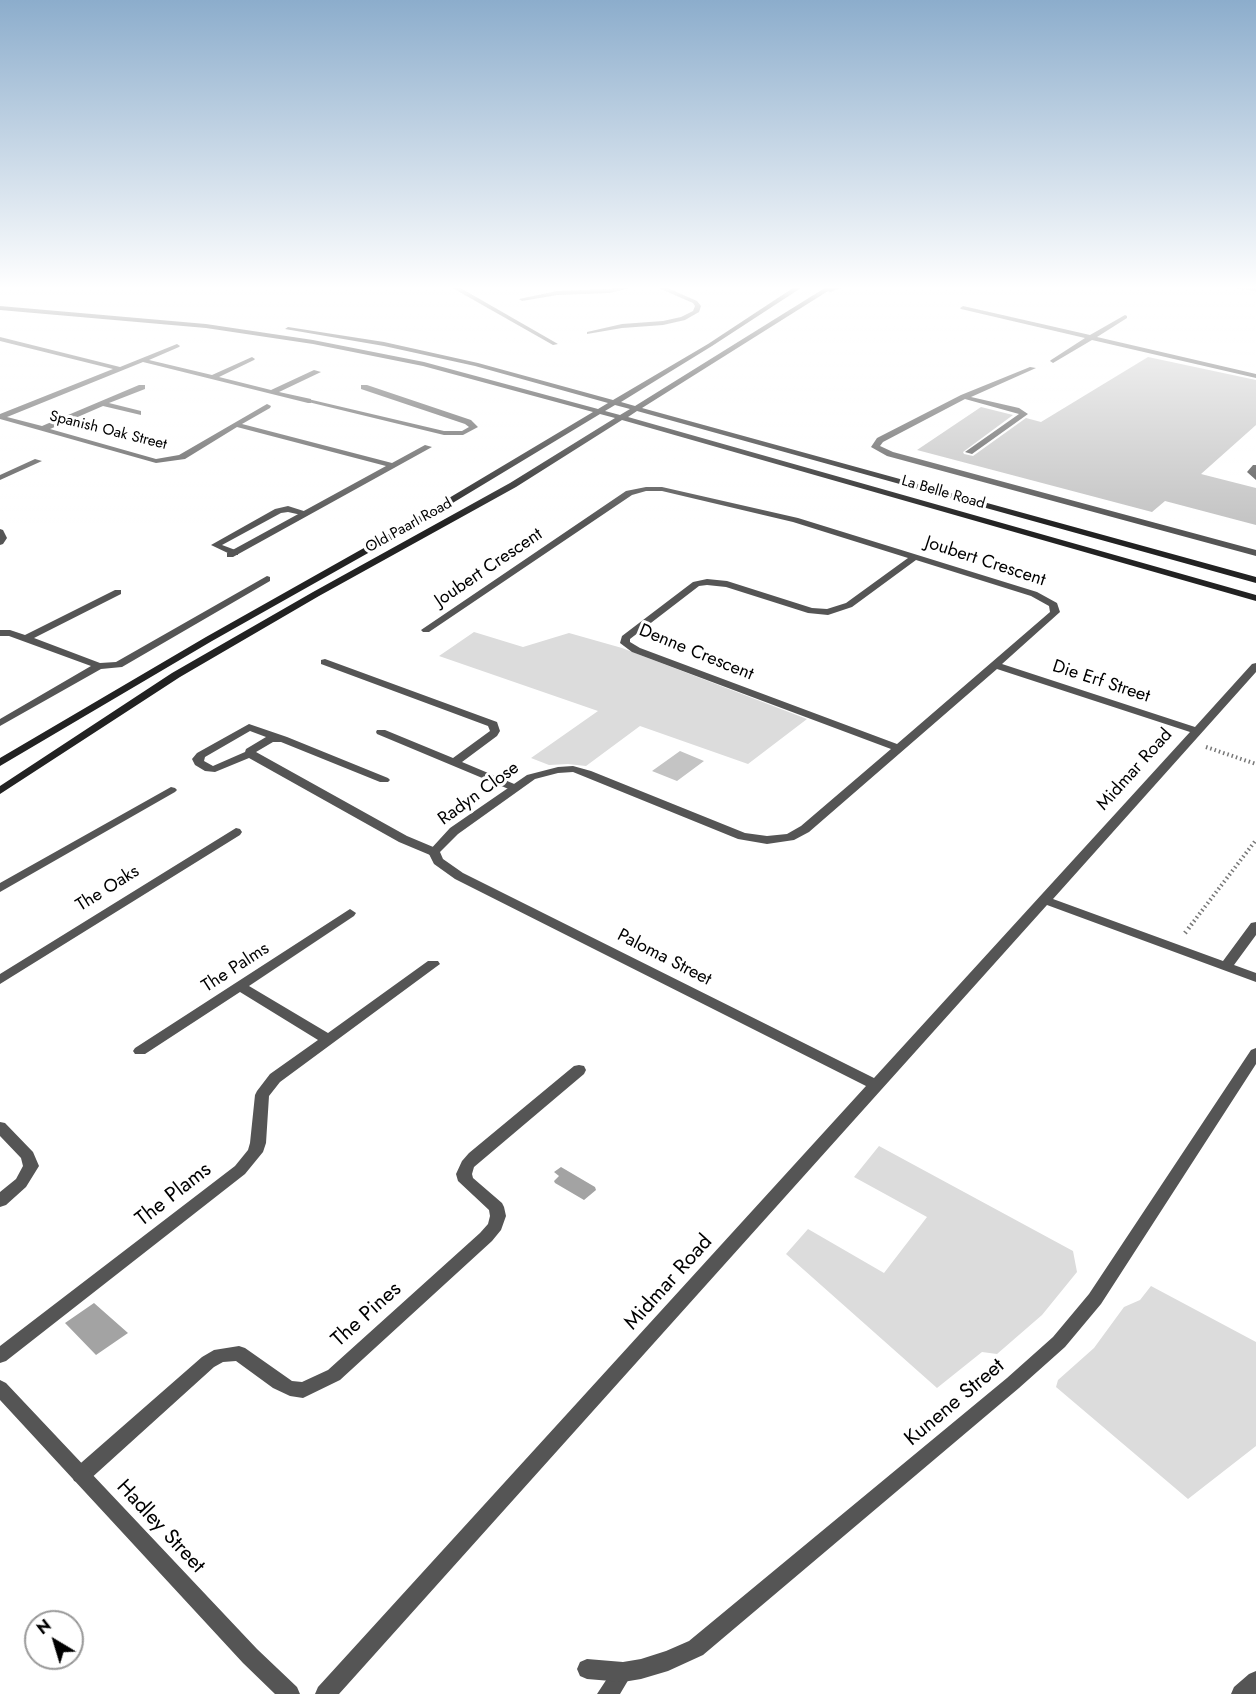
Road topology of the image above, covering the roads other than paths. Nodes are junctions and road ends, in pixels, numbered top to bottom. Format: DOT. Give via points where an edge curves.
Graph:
graph roads {
  1 [pos="105,365"];
  2 [pos="130,365"];
  3 [pos="161,365"];
  4 [pos="239,365"];
  5 [pos="428,365"];
  6 [pos="476,365"];
  7 [pos="676,365"];
  8 [pos="708,365"];
  9 [pos="1209,365"];
  10 [pos="1032,368"];
  11 [pos="121,369"];
  12 [pos="317,372"];
  13 [pos="1256,376"];
  14 [pos="211,378"];
  15 [pos="142,387"];
  16 [pos="364,387"];
  17 [pos="272,392"];
  18 [pos="964,397"];
  19 [pos="614,401"];
  20 [pos="103,404"];
  21 [pos="267,406"];
  22 [pos="639,408"];
  23 [pos="598,411"];
  24 [pos="138,413"];
  25 [pos="0,417"];
  26 [pos="623,418"];
  27 [pos="236,425"];
  28 [pos="42,429"];
  29 [pos="428,447"];
  30 [pos="969,453"];
  31 [pos="38,461"];
  32 [pos="393,466"];
  33 [pos="1256,467"];
  34 [pos="0,478"];
  35 [pos="1256,478"];
  36 [pos="306,513"];
  37 [pos="0,532"];
  38 [pos="0,542"];
  39 [pos="1156,553"];
  40 [pos="1256,553"];
  41 [pos="915,557"];
  42 [pos="267,579"];
  43 [pos="1256,580"];
  44 [pos="1256,588"];
  45 [pos="118,592"];
  46 [pos="1256,598"];
  47 [pos="426,630"];
  48 [pos="0,633"];
  49 [pos="26,639"];
  50 [pos="325,662"];
  51 [pos="995,665"];
  52 [pos="99,666"];
  53 [pos="1256,666"];
  54 [pos="0,723"];
  55 [pos="381,732"];
  56 [pos="1192,736"];
  57 [pos="277,738"];
  58 [pos="898,748"];
  59 [pos="250,754"];
  60 [pos="454,762"];
  61 [pos="0,763"];
  62 [pos="558,770"];
  63 [pos="384,780"];
  64 [pos="515,788"];
  65 [pos="171,790"];
  66 [pos="0,791"];
  67 [pos="236,832"];
  68 [pos="436,856"];
  69 [pos="0,888"];
  70 [pos="1044,900"];
  71 [pos="350,913"];
  72 [pos="1256,926"];
  73 [pos="433,964"];
  74 [pos="1226,967"];
  75 [pos="1256,978"];
  76 [pos="0,980"];
  77 [pos="240,986"];
  78 [pos="327,1039"];
  79 [pos="140,1051"];
  80 [pos="1256,1053"];
  81 [pos="579,1070"];
  82 [pos="876,1085"];
  83 [pos="0,1127"];
  84 [pos="0,1200"];
  85 [pos="0,1356"];
  86 [pos="0,1388"];
  87 [pos="81,1475"];
  88 [pos="587,1670"];
  89 [pos="623,1672"];
  90 [pos="290,1694"];
  91 [pos="325,1694"];
  92 [pos="607,1694"];
  1 -- 11 [label="street"];
  2 -- 11 [label="street"];
  3 -- 14 [label="street"];
  4 -- 14 [label="street"];
  5 -- 23 [label="main road, La Belle Road"];
  6 -- 19 [label="main road, La Belle Road"];
  7 -- 19 [label="main road, Old Paarl Road"];
  8 -- 22 [label="main road, Old Paarl Road"];
  9 -- 13 [label="street"];
  10 -- 18 [label="street"];
  11 -- 25 [label="street"];
  12 -- 17 [label="street"];
  14 -- 17 [label="street"];
  15 -- 20 [label="street"];
  16 -- 17 [label="street" via="474,427 463,433 444,433"];
  18 -- 30 [label="street" via="1024,414"];
  18 -- 40 [label="street" via="876,442 875,447"];
  19 -- 22 [label="main road, La Belle Road"];
  19 -- 23 [label="main road, Old Paarl Road"];
  20 -- 24 [label="street"];
  20 -- 28 [label="street"];
  21 -- 27 [label="street, Spanish Oak Street"];
  22 -- 26 [label="main road, Old Paarl Road"];
  22 -- 39 [label="main road, La Belle Road"];
  23 -- 26 [label="main road, La Belle Road"];
  23 -- 61 [label="main road, Old Paarl Road" via="390,537"];
  25 -- 28 [label="street, Spanish Oak Street"];
  26 -- 46 [label="main road, La Belle Road"];
  26 -- 66 [label="main road, Old Paarl Road" via="513,486 176,675"];
  27 -- 28 [label="street, Spanish Oak Street" via="182,457 165,461"];
  27 -- 32 [label="street"];
  29 -- 32 [label="street"];
  31 -- 34 [label="street"];
  32 -- 36 [label="street"];
  33 -- 35 [label="street" via="1251,472"];
  36 -- 36 [label="street" via="278,511 215,545 232,554"];
  37 -- 38 [label="street"];
  39 -- 43 [label="main road, La Belle Road"];
  39 -- 44 [label="main road"];
  41 -- 47 [label="street, Joubert Crescent" via="775,515 662,489 639,490"];
  41 -- 51 [label="street, Joubert Crescent" via="1034,594 1054,605 1053,615"];
  41 -- 58 [label="street, Denne Crescent" via="849,605 828,612 811,611 727,584 696,584 625,638 625,643 636,650"];
  42 -- 52 [label="street" via="118,665"];
  45 -- 49 [label="street"];
  48 -- 49 [label="street"];
  49 -- 52 [label="street"];
  50 -- 60 [label="street" via="493,724 493,734"];
  51 -- 56 [label="street, Die Erf Street"];
  51 -- 58 [label="street, Joubert Crescent"];
  52 -- 54 [label="street"];
  53 -- 56 [label="street, Midmar Road"];
  55 -- 60 [label="street"];
  56 -- 70 [label="street, Midmar Road"];
  57 -- 59 [label="street"];
  57 -- 59 [label="street" via="249,727 198,759 209,769 215,769"];
  57 -- 63 [label="street"];
  58 -- 62 [label="street, Joubert Crescent" via="805,829 790,837 767,840 742,836 587,773"];
  59 -- 68 [label="street, Paloma Street"];
  60 -- 64 [label="street"];
  62 -- 64 [label="street, Radyn Close" via="531,777"];
  64 -- 68 [label="street, Radyn Close" via="454,831"];
  65 -- 69 [label="street"];
  67 -- 76 [label="street, The Oaks"];
  68 -- 82 [label="street, Paloma Street" via="459,876"];
  70 -- 74 [label="street"];
  70 -- 82 [label="street, Midmar Road"];
  71 -- 77 [label="street, The Palms"];
  72 -- 74 [label="street"];
  73 -- 78 [label="street, The Plams"];
  74 -- 75 [label="street"];
  77 -- 78 [label="street"];
  77 -- 79 [label="street, The Palms"];
  78 -- 85 [label="street, The Plams" via="266,1088 258,1143 252,1158 240,1170"];
  80 -- 89 [label="street, Kunene Street" via="1095,1299 1059,1342 696,1648 668,1661"];
  81 -- 87 [label="street, The Pines" via="467,1165 466,1181 496,1207 495,1226 334,1375 303,1390 290,1388 239,1353 220,1354"];
  82 -- 91 [label="street, Midmar Road"];
  83 -- 84 [label="street" via="28,1156 31,1166 21,1183"];
  86 -- 87 [label="street, Hadley Street"];
  87 -- 90 [label="street, Hadley Street"];
  88 -- 89 [label="street, Kunene Street"];
  89 -- 92 [label="street"];
}
